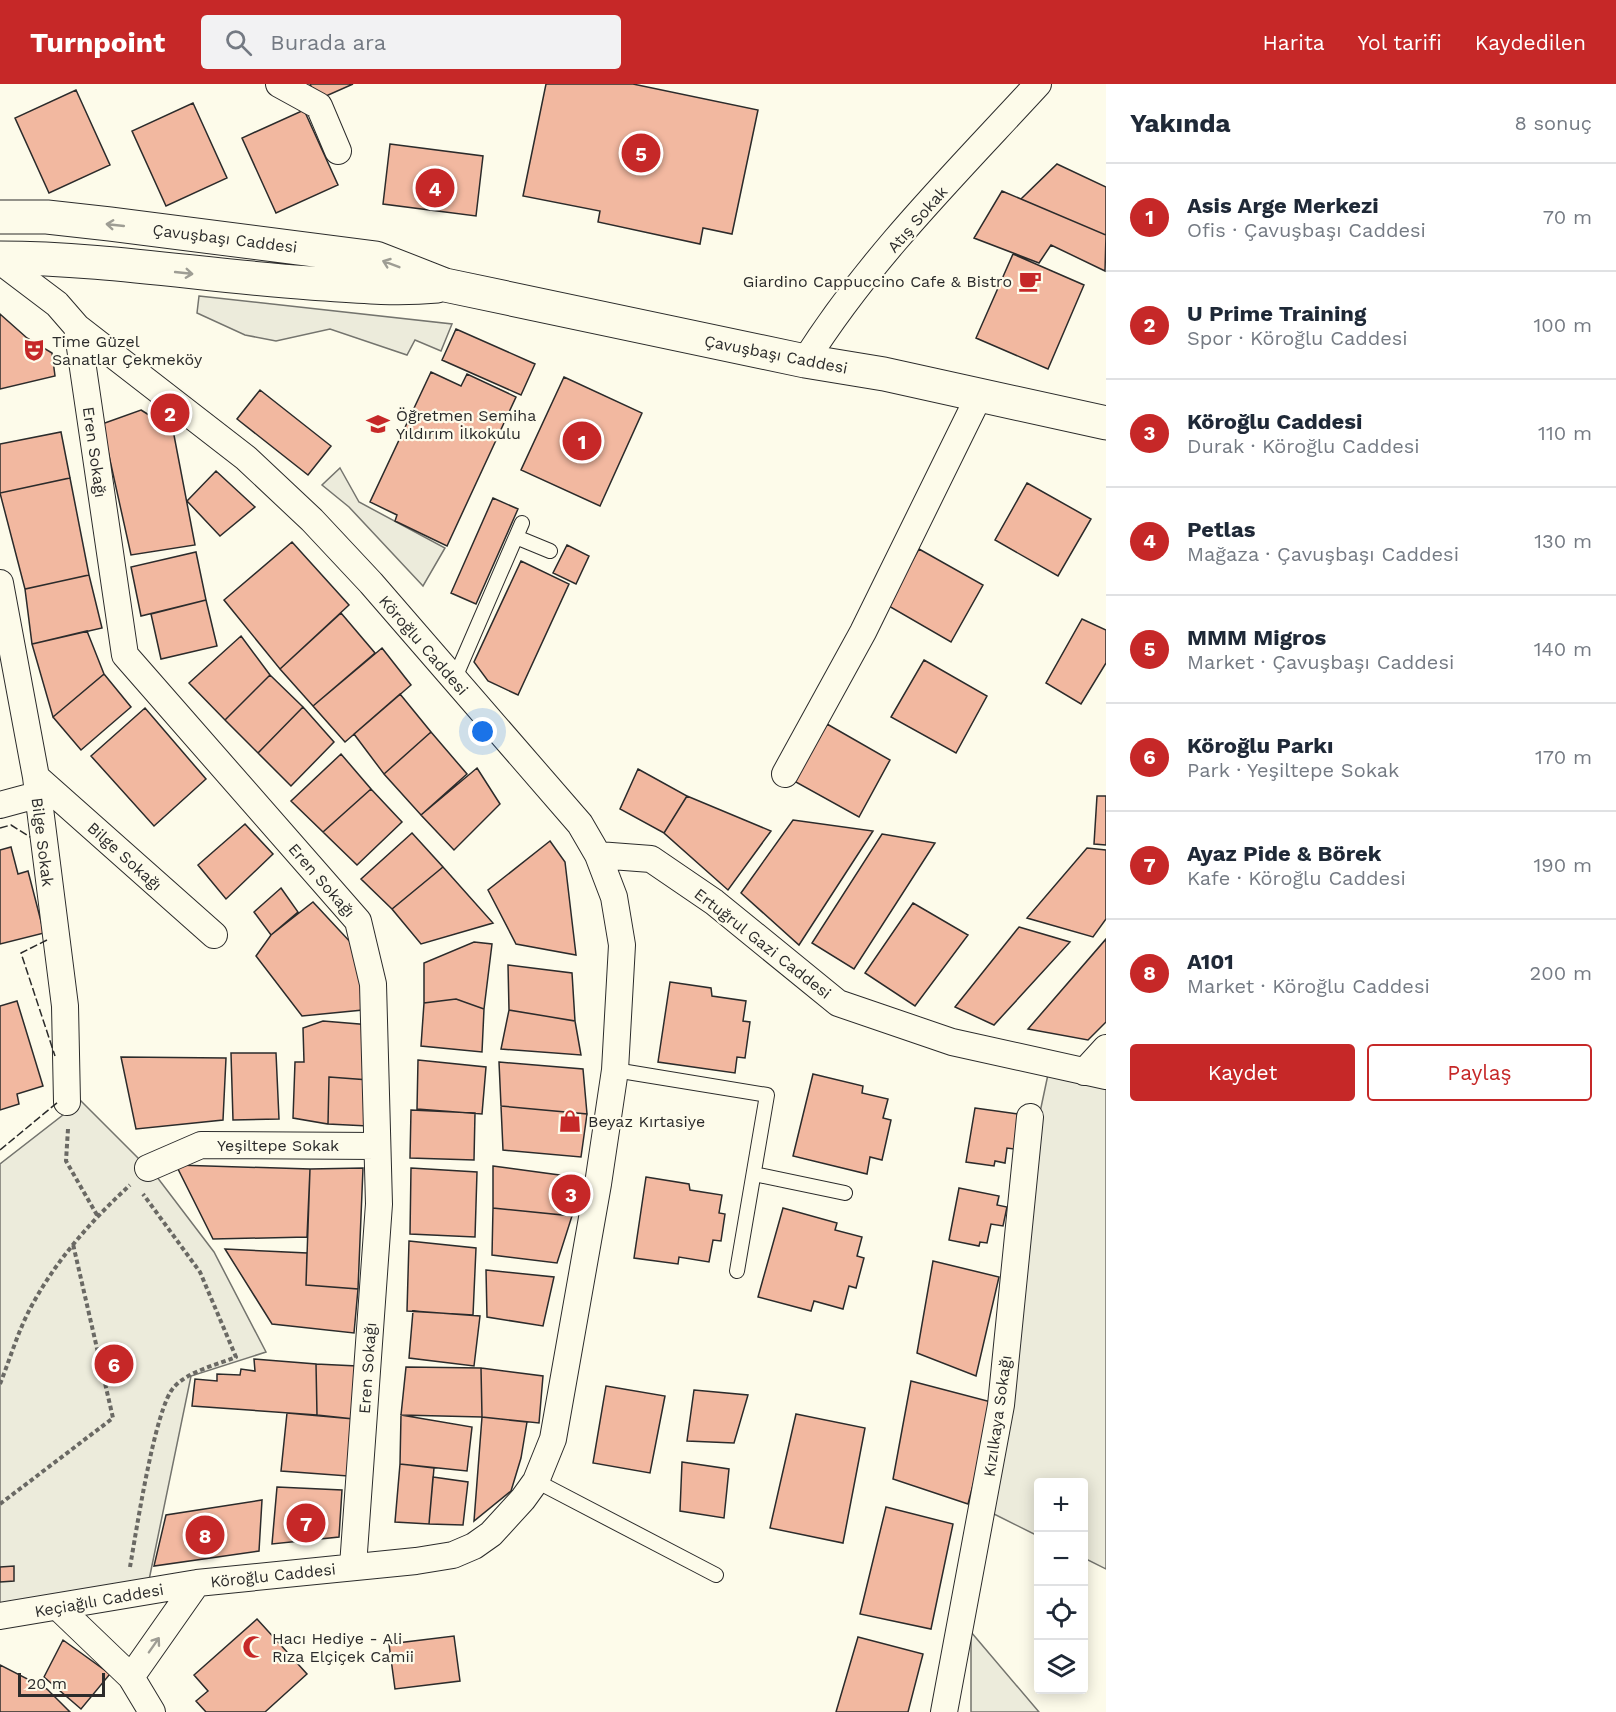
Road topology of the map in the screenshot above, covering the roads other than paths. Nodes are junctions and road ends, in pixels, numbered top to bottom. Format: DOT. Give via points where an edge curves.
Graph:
graph roads {
  1 [pos="279,84"];
  2 [pos="1038,84"];
  3 [pos="338,151"];
  4 [pos="0,217"];
  5 [pos="0,260"];
  6 [pos="445,285"];
  7 [pos="77,327"];
  8 [pos="806,361"];
  9 [pos="979,396"];
  10 [pos="1106,423"];
  11 [pos="522,523"];
  12 [pos="516,537"];
  13 [pos="550,550"];
  14 [pos="0,583"];
  15 [pos="454,680"];
  16 [pos="785,774"];
  17 [pos="36,786"];
  18 [pos="0,805"];
  19 [pos="598,855"];
  20 [pos="213,935"];
  21 [pos="1106,1048"];
  22 [pos="615,1071"];
  23 [pos="1095,1074"];
  24 [pos="68,1102"];
  25 [pos="1030,1117"];
  26 [pos="377,1146"];
  27 [pos="148,1168"];
  28 [pos="754,1174"];
  29 [pos="845,1193"];
  30 [pos="737,1271"];
  31 [pos="536,1480"];
  32 [pos="353,1566"];
  33 [pos="716,1575"];
  34 [pos="197,1583"];
  35 [pos="58,1607"];
  36 [pos="0,1616"];
  37 [pos="131,1677"];
  38 [pos="152,1712"];
  39 [pos="944,1712"];
  1 -- 3 [label="street" via="319,106"];
  2 -- 8 [label="street, Atış Sokak" via="905,232 839,311"];
  6 -- 4 [label="main road, Çavuşbaşı Caddesi, one-way" via="376,258 121,225 47,217"];
  5 -- 6 [label="main road, Çavuşbaşı Caddesi, one-way" via="46,258 218,277 400,290"];
  5 -- 7 [label="street, Köroğlu Caddesi" via="57,304"];
  6 -- 8 [label="main road, Çavuşbaşı Caddesi"];
  7 -- 15 [label="street, Köroğlu Caddesi" via="246,458 371,583"];
  7 -- 26 [label="street, Eren Sokağı" via="125,655 358,921 373,984"];
  8 -- 9 [label="main road, Çavuşbaşı Caddesi"];
  9 -- 10 [label="main road, Çavuşbaşı Caddesi"];
  9 -- 16 [label="street" via="863,632"];
  11 -- 12 [label="lane"];
  12 -- 13 [label="lane"];
  12 -- 15 [label="lane"];
  14 -- 17 [label="street, Bilge Sokak"];
  15 -- 19 [label="street, Köroğlu Caddesi" via="580,824"];
  17 -- 18 [label="street"];
  17 -- 20 [label="street, Bilge Sokağı"];
  17 -- 24 [label="street, Bilge Sokak" via="65,1006"];
  19 -- 22 [label="street, Köroğlu Caddesi" via="614,897 621,945"];
  19 -- 23 [label="street, Ertuğrul Gazi Caddesi" via="651,859 714,902 838,1003 952,1042"];
  21 -- 23 [label="street"];
  22 -- 28 [label="lane" via="767,1095"];
  22 -- 31 [label="street, Köroğlu Caddesi" via="553,1439"];
  25 -- 39 [label="street, Kızılkaya Sokağı" via="1001,1405"];
  26 -- 27 [label="street, Yeşiltepe Sokak" via="201,1144"];
  26 -- 32 [label="street, Eren Sokağı" via="379,1204"];
  28 -- 29 [label="lane"];
  28 -- 30 [label="lane"];
  31 -- 32 [label="street, Köroğlu Caddesi" via="524,1499 474,1546 453,1555"];
  31 -- 33 [label="lane"];
  32 -- 34 [label="street, Köroğlu Caddesi"];
  34 -- 35 [label="street, Keçiağılı Caddesi"];
  37 -- 34 [label="street, Köroğlu Caddesi, one-way"];
  35 -- 36 [label="street, Keçiağılı Caddesi"];
  35 -- 37 [label="street"];
  37 -- 38 [label="street"];
}
